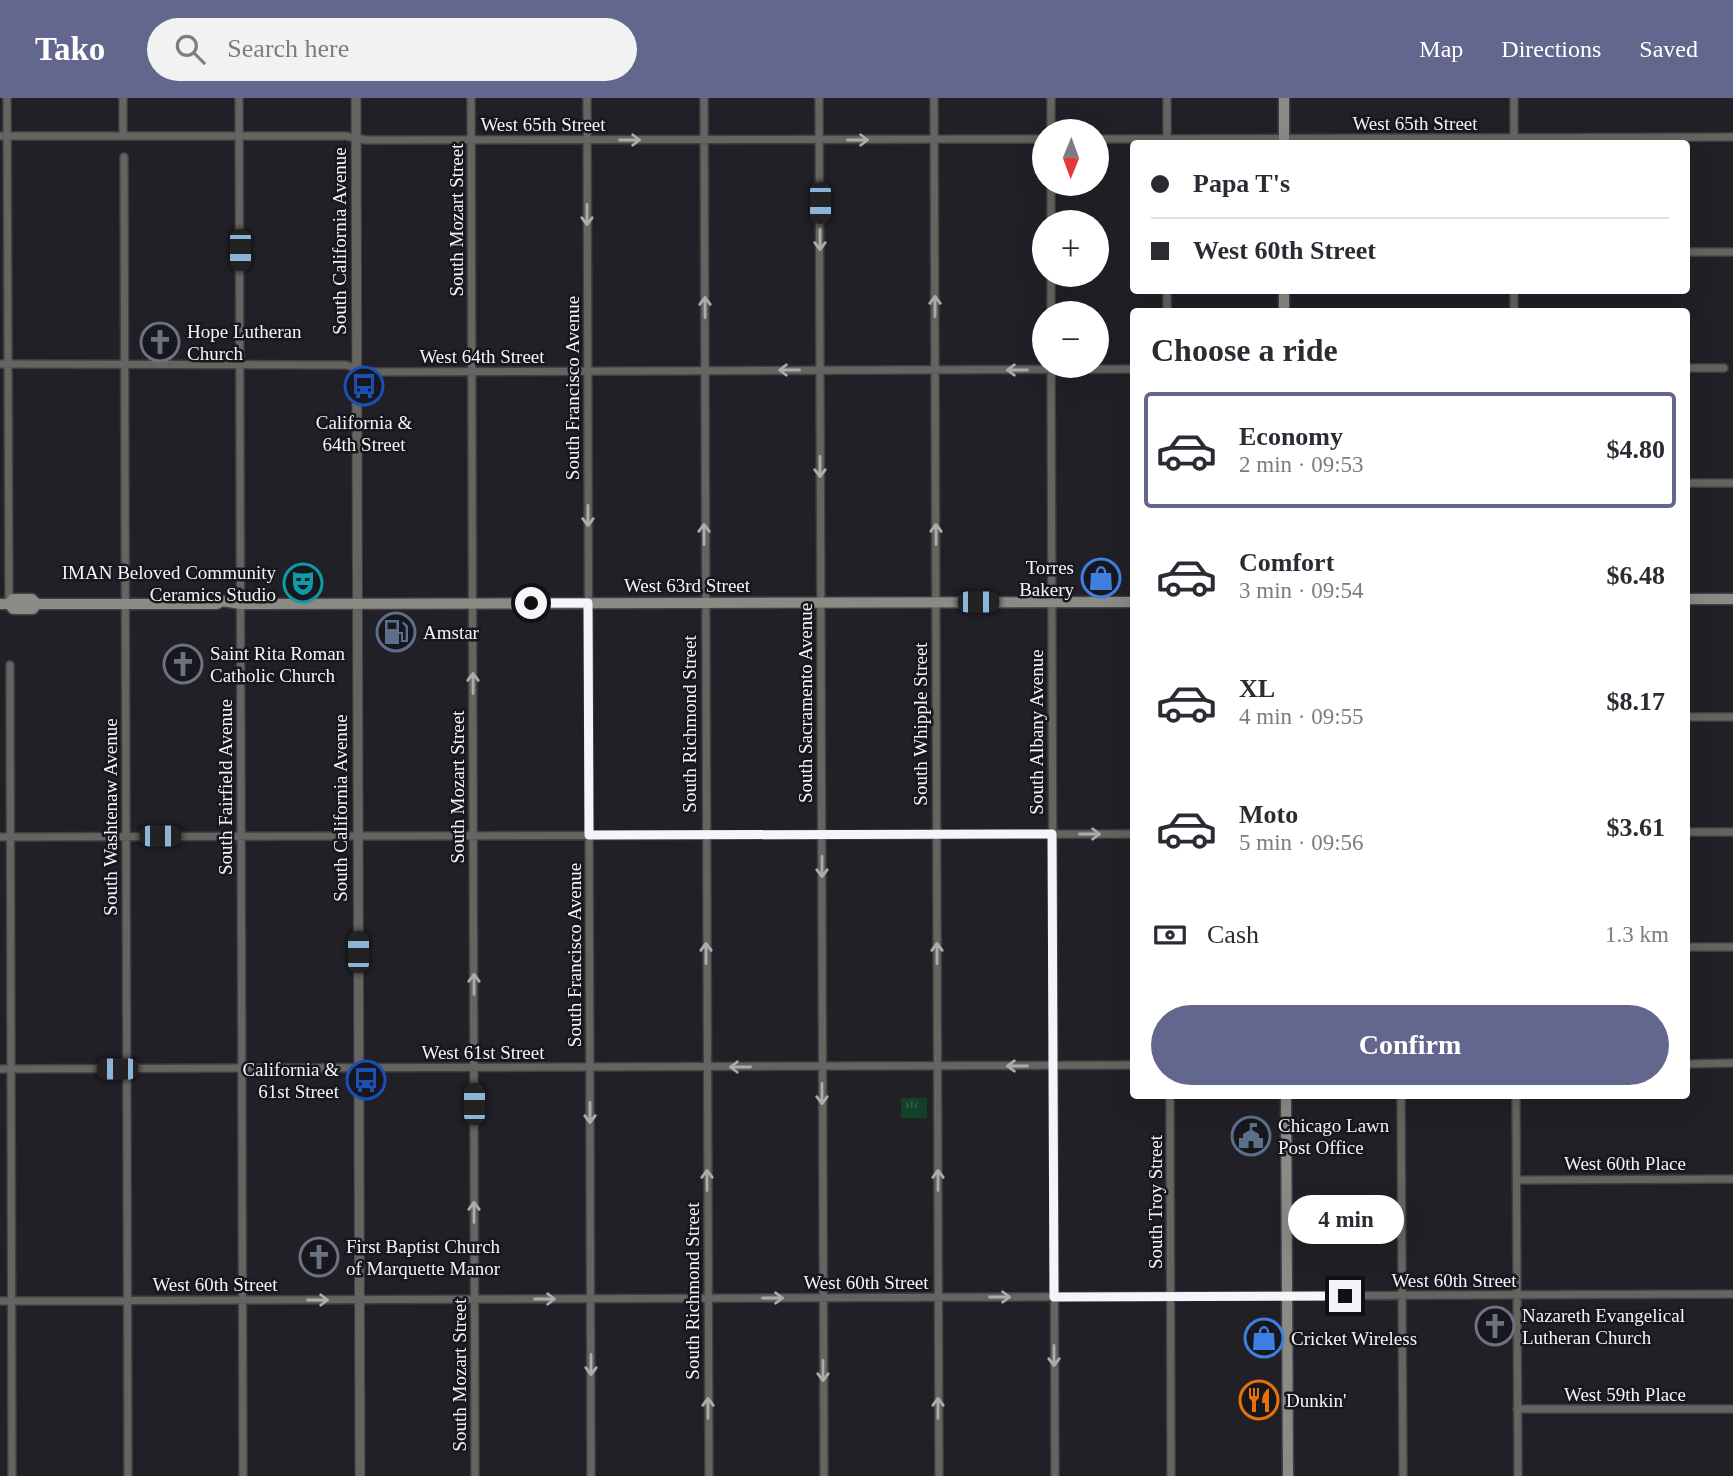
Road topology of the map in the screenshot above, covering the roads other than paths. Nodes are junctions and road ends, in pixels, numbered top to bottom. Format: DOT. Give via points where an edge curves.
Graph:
graph roads {
  1 [pos="7,98"];
  2 [pos="123,98"];
  3 [pos="239,98"];
  4 [pos="356,98"];
  5 [pos="471,98"];
  6 [pos="587,98"];
  7 [pos="704,98"];
  8 [pos="819,98"];
  9 [pos="934,98"];
  10 [pos="1051,98"];
  11 [pos="1167,98"];
  12 [pos="1284,98"];
  13 [pos="1514,98"];
  14 [pos="1051,119"];
  15 [pos="4,136"];
  16 [pos="123,136"];
  17 [pos="239,136"];
  18 [pos="1733,137"];
  19 [pos="356,138"];
  20 [pos="934,139"];
  21 [pos="1032,139"];
  22 [pos="1110,139"];
  23 [pos="471,140"];
  24 [pos="587,140"];
  25 [pos="704,140"];
  26 [pos="819,140"];
  27 [pos="1132,140"];
  28 [pos="1167,140"];
  29 [pos="1284,140"];
  30 [pos="1514,140"];
  31 [pos="1569,140"];
  32 [pos="124,157"];
  33 [pos="1690,252"];
  34 [pos="1733,252"];
  35 [pos="4,364"];
  36 [pos="124,365"];
  37 [pos="240,365"];
  38 [pos="356,368"];
  39 [pos="1032,368"];
  40 [pos="1690,368"];
  41 [pos="1724,368"];
  42 [pos="1109,369"];
  43 [pos="1130,369"];
  44 [pos="820,370"];
  45 [pos="935,370"];
  46 [pos="472,371"];
  47 [pos="588,371"];
  48 [pos="705,371"];
  49 [pos="1051,378"];
  50 [pos="1690,483"];
  51 [pos="1733,483"];
  52 [pos="1690,599"];
  53 [pos="1733,599"];
  54 [pos="821,602"];
  55 [pos="936,602"];
  56 [pos="1051,602"];
  57 [pos="1130,602"];
  58 [pos="472,603"];
  59 [pos="588,603"];
  60 [pos="705,603"];
  61 [pos="5,604"];
  62 [pos="125,604"];
  63 [pos="241,604"];
  64 [pos="357,604"];
  65 [pos="9,665"];
  66 [pos="1690,717"];
  67 [pos="1733,717"];
  68 [pos="1690,832"];
  69 [pos="1733,832"];
  70 [pos="1052,834"];
  71 [pos="1130,834"];
  72 [pos="589,835"];
  73 [pos="706,835"];
  74 [pos="822,835"];
  75 [pos="937,835"];
  76 [pos="241,836"];
  77 [pos="358,836"];
  78 [pos="473,836"];
  79 [pos="0,837"];
  80 [pos="10,837"];
  81 [pos="126,837"];
  82 [pos="1690,947"];
  83 [pos="1733,947"];
  84 [pos="1733,1063"];
  85 [pos="1690,1064"];
  86 [pos="822,1066"];
  87 [pos="937,1066"];
  88 [pos="1053,1066"];
  89 [pos="1130,1066"];
  90 [pos="590,1067"];
  91 [pos="707,1067"];
  92 [pos="242,1068"];
  93 [pos="358,1068"];
  94 [pos="474,1068"];
  95 [pos="0,1069"];
  96 [pos="11,1069"];
  97 [pos="126,1069"];
  98 [pos="1170,1099"];
  99 [pos="1286,1099"];
  100 [pos="1401,1099"];
  101 [pos="1516,1099"];
  102 [pos="1733,1179"];
  103 [pos="1517,1180"];
  104 [pos="1733,1294"];
  105 [pos="1517,1295"];
  106 [pos="1171,1296"];
  107 [pos="1287,1296"];
  108 [pos="1402,1296"];
  109 [pos="938,1297"];
  110 [pos="1054,1297"];
  111 [pos="590,1298"];
  112 [pos="708,1298"];
  113 [pos="823,1298"];
  114 [pos="359,1299"];
  115 [pos="475,1299"];
  116 [pos="127,1300"];
  117 [pos="243,1300"];
  118 [pos="0,1301"];
  119 [pos="12,1301"];
  120 [pos="1517,1409"];
  121 [pos="1733,1409"];
  122 [pos="12,1476"];
  123 [pos="128,1476"];
  124 [pos="243,1476"];
  125 [pos="360,1476"];
  126 [pos="475,1476"];
  127 [pos="591,1476"];
  128 [pos="709,1476"];
  129 [pos="824,1476"];
  130 [pos="939,1476"];
  131 [pos="1055,1476"];
  132 [pos="1171,1476"];
  133 [pos="1288,1476"];
  134 [pos="1403,1476"];
  135 [pos="1518,1476"];
  1 -- 15 [label="street"];
  2 -- 16 [label="street"];
  3 -- 17 [label="street, South Fairfield Avenue"];
  4 -- 19 [label="street, South California Avenue"];
  5 -- 23 [label="street, South Mozart Street"];
  6 -- 24 [label="street, South Francisco Avenue"];
  7 -- 25 [label="street, South Richmond Street"];
  8 -- 26 [label="street, South Sacramento Avenue"];
  9 -- 20 [label="street, South Whipple Street"];
  10 -- 14 [label="street"];
  11 -- 28 [label="street"];
  12 -- 29 [label="main road"];
  13 -- 30 [label="street"];
  15 -- 16 [label="street, West 65th Street"];
  15 -- 35 [label="street"];
  16 -- 17 [label="street, West 65th Street"];
  17 -- 19 [label="street, West 65th Street"];
  17 -- 37 [label="street, South Fairfield Avenue"];
  18 -- 31 [label="street, West 65th Street"];
  19 -- 23 [label="street, West 65th Street"];
  19 -- 38 [label="street, South California Avenue"];
  20 -- 21 [label="street, West 65th Street"];
  26 -- 20 [label="street, West 65th Street, one-way"];
  45 -- 20 [label="street, South Whipple Street, one-way"];
  22 -- 27 [label="street, West 65th Street"];
  23 -- 24 [label="street, West 65th Street"];
  23 -- 46 [label="street, South Mozart Street"];
  24 -- 25 [label="street, West 65th Street, one-way"];
  24 -- 47 [label="street, South Francisco Avenue, one-way"];
  25 -- 26 [label="street, West 65th Street"];
  48 -- 25 [label="street, South Richmond Street, one-way"];
  26 -- 44 [label="street, South Sacramento Avenue, one-way"];
  32 -- 36 [label="street, South Washtenaw Avenue"];
  33 -- 34 [label="street"];
  35 -- 36 [label="street, West 64th Street"];
  35 -- 61 [label="street"];
  36 -- 37 [label="street, West 64th Street"];
  36 -- 62 [label="street, South Washtenaw Avenue"];
  37 -- 38 [label="street, West 64th Street"];
  37 -- 63 [label="street, South Fairfield Avenue"];
  38 -- 46 [label="street, West 64th Street" via="367,372"];
  38 -- 64 [label="street, South California Avenue"];
  39 -- 45 [label="street, West 64th Street, one-way"];
  40 -- 41 [label="street"];
  42 -- 43 [label="street, West 64th Street"];
  44 -- 45 [label="street, West 64th Street"];
  44 -- 48 [label="street, West 64th Street, one-way"];
  44 -- 54 [label="street, South Sacramento Avenue, one-way"];
  55 -- 45 [label="street, South Whipple Street, one-way"];
  46 -- 47 [label="street, West 64th Street"];
  46 -- 58 [label="street, South Mozart Street"];
  47 -- 48 [label="street, West 64th Street"];
  47 -- 59 [label="street, South Francisco Avenue, one-way"];
  60 -- 48 [label="street, South Richmond Street, one-way"];
  49 -- 56 [label="street, South Albany Avenue"];
  50 -- 51 [label="street"];
  52 -- 53 [label="main road"];
  54 -- 55 [label="main road, West 63rd Street"];
  54 -- 60 [label="main road, West 63rd Street"];
  54 -- 74 [label="street, South Sacramento Avenue"];
  55 -- 56 [label="main road, West 63rd Street"];
  55 -- 75 [label="street, South Whipple Street"];
  56 -- 57 [label="main road, West 63rd Street"];
  56 -- 70 [label="street, South Albany Avenue"];
  58 -- 59 [label="main road, West 63rd Street"];
  58 -- 64 [label="main road, West 63rd Street"];
  78 -- 58 [label="street, South Mozart Street, one-way"];
  59 -- 60 [label="main road, West 63rd Street"];
  59 -- 72 [label="street, South Francisco Avenue"];
  60 -- 73 [label="street, South Richmond Street"];
  61 -- 62 [label="main road, West 63rd Street" via="13,609 33,609 37,604"];
  62 -- 63 [label="main road, West 63rd Street" via="217,604 223,608"];
  62 -- 81 [label="street, South Washtenaw Avenue"];
  63 -- 64 [label="main road, West 63rd Street"];
  63 -- 76 [label="street, South Fairfield Avenue"];
  64 -- 77 [label="street, South California Avenue"];
  65 -- 80 [label="street"];
  66 -- 67 [label="street"];
  68 -- 69 [label="street"];
  70 -- 71 [label="street, one-way"];
  70 -- 75 [label="street"];
  70 -- 88 [label="street, South Albany Avenue"];
  72 -- 73 [label="street"];
  72 -- 78 [label="street"];
  72 -- 90 [label="street, South Francisco Avenue"];
  73 -- 74 [label="street"];
  91 -- 73 [label="street, South Richmond Street, one-way"];
  74 -- 75 [label="street"];
  74 -- 86 [label="street, South Sacramento Avenue, one-way"];
  87 -- 75 [label="street, South Whipple Street, one-way"];
  76 -- 77 [label="street"];
  76 -- 81 [label="street"];
  76 -- 92 [label="street, South Fairfield Avenue"];
  77 -- 78 [label="street"];
  77 -- 93 [label="street, South California Avenue"];
  94 -- 78 [label="street, South Mozart Street, one-way"];
  79 -- 80 [label="street"];
  80 -- 81 [label="street"];
  80 -- 96 [label="street"];
  81 -- 97 [label="street, South Washtenaw Avenue"];
  82 -- 83 [label="street"];
  84 -- 85 [label="street"];
  86 -- 87 [label="street, West 61st Street"];
  86 -- 91 [label="street, West 61st Street, one-way"];
  86 -- 113 [label="street, South Sacramento Avenue, one-way"];
  88 -- 87 [label="street, West 61st Street, one-way"];
  109 -- 87 [label="street, South Whipple Street, one-way"];
  88 -- 89 [label="street, West 61st Street"];
  88 -- 110 [label="street, South Albany Avenue"];
  90 -- 91 [label="street, West 61st Street"];
  90 -- 94 [label="street, West 61st Street"];
  90 -- 111 [label="street, South Francisco Avenue, one-way"];
  112 -- 91 [label="street, South Richmond Street, one-way"];
  92 -- 93 [label="street, West 61st Street"];
  92 -- 97 [label="street, West 61st Street"];
  92 -- 117 [label="street, South Fairfield Avenue"];
  93 -- 94 [label="street, West 61st Street"];
  93 -- 114 [label="street, South California Avenue"];
  115 -- 94 [label="street, South Mozart Street, one-way"];
  95 -- 96 [label="street, West 61st Street"];
  96 -- 97 [label="street, West 61st Street"];
  96 -- 119 [label="street"];
  97 -- 116 [label="street, South Washtenaw Avenue"];
  98 -- 106 [label="street, South Troy Street"];
  99 -- 107 [label="main road"];
  100 -- 108 [label="street"];
  101 -- 103 [label="street"];
  102 -- 103 [label="street, West 60th Place"];
  103 -- 105 [label="street"];
  104 -- 105 [label="street, West 60th Street"];
  105 -- 108 [label="street, West 60th Street"];
  105 -- 120 [label="street"];
  106 -- 107 [label="street, West 60th Street"];
  106 -- 110 [label="street, West 60th Street"];
  106 -- 132 [label="street, South Troy Street"];
  107 -- 108 [label="street, West 60th Street"];
  107 -- 133 [label="main road"];
  108 -- 134 [label="street"];
  109 -- 110 [label="street, West 60th Street, one-way"];
  109 -- 113 [label="street, West 60th Street"];
  130 -- 109 [label="street, South Whipple Street, one-way"];
  110 -- 131 [label="street, South Albany Avenue, one-way"];
  111 -- 112 [label="street, West 60th Street"];
  115 -- 111 [label="street, West 60th Street, one-way"];
  111 -- 127 [label="street, South Francisco Avenue, one-way"];
  112 -- 113 [label="street, West 60th Street, one-way"];
  128 -- 112 [label="street, South Richmond Street, one-way"];
  113 -- 129 [label="street, South Sacramento Avenue, one-way"];
  114 -- 115 [label="street, West 60th Street"];
  117 -- 114 [label="street, West 60th Street, one-way"];
  114 -- 125 [label="street, South California Avenue"];
  115 -- 126 [label="street, South Mozart Street"];
  116 -- 117 [label="street, West 60th Street"];
  116 -- 119 [label="street, West 60th Street"];
  116 -- 123 [label="street, South Washtenaw Avenue"];
  117 -- 124 [label="street, South Fairfield Avenue"];
  118 -- 119 [label="street, West 60th Street"];
  119 -- 122 [label="street"];
  120 -- 121 [label="street, West 59th Place"];
  120 -- 135 [label="street"];
}
